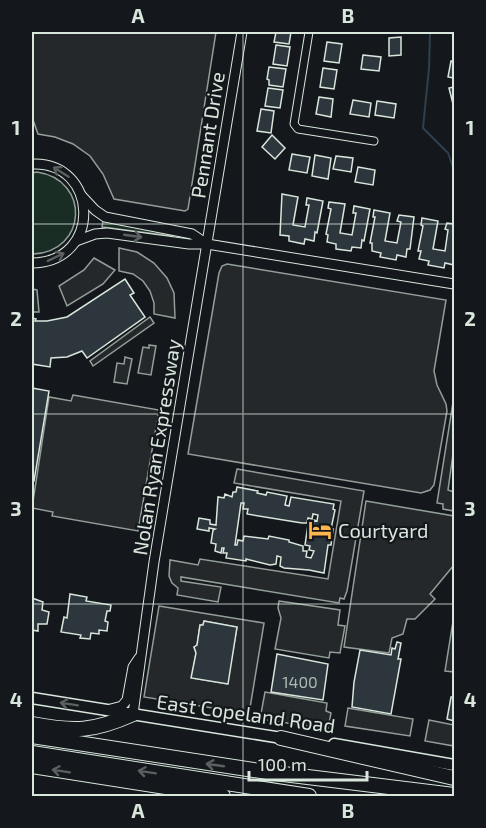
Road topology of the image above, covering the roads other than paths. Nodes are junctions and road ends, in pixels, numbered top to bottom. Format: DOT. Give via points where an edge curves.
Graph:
graph roads {
  1 [pos="242,32"];
  2 [pos="309,32"];
  3 [pos="374,141"];
  4 [pos="32,164"];
  5 [pos="81,195"];
  6 [pos="76,241"];
  7 [pos="207,244"];
  8 [pos="32,263"];
  9 [pos="454,284"];
  10 [pos="140,656"];
  11 [pos="32,698"];
  12 [pos="107,710"];
  13 [pos="133,714"];
  14 [pos="32,724"];
  15 [pos="32,736"];
  16 [pos="281,738"];
  17 [pos="32,753"];
  18 [pos="454,765"];
  19 [pos="32,766"];
  20 [pos="454,778"];
  21 [pos="454,795"];
  22 [pos="223,796"];
  23 [pos="309,796"];
  1 -- 7 [label="street, Pennant Drive"];
  2 -- 3 [label="street" via="294,124 298,129"];
  5 -- 4 [label="street, one-way" via="60,170"];
  5 -- 6 [label="street" via="84,218"];
  5 -- 7 [label="street" via="105,217 192,234"];
  6 -- 7 [label="street, one-way" via="107,232"];
  8 -- 6 [label="street, one-way" via="57,258"];
  7 -- 9 [label="street"];
  7 -- 10 [label="street, Nolan Ryan Expressway"];
  10 -- 12 [label="street, Nolan Ryan Expressway" via="133,667 128,700"];
  10 -- 13 [label="street, Nolan Ryan Expressway"];
  12 -- 11 [label="main road, East Copeland Road, one-way"];
  12 -- 13 [label="main road, East Copeland Road"];
  13 -- 14 [label="highway" via="92,728 65,730"];
  13 -- 16 [label="main road, East Copeland Road"];
  21 -- 15 [label="highway, one-way"];
  16 -- 18 [label="main road, East Copeland Road"];
  16 -- 20 [label="highway"];
  23 -- 17 [label="highway, one-way"];
  22 -- 19 [label="highway, one-way"];
}
